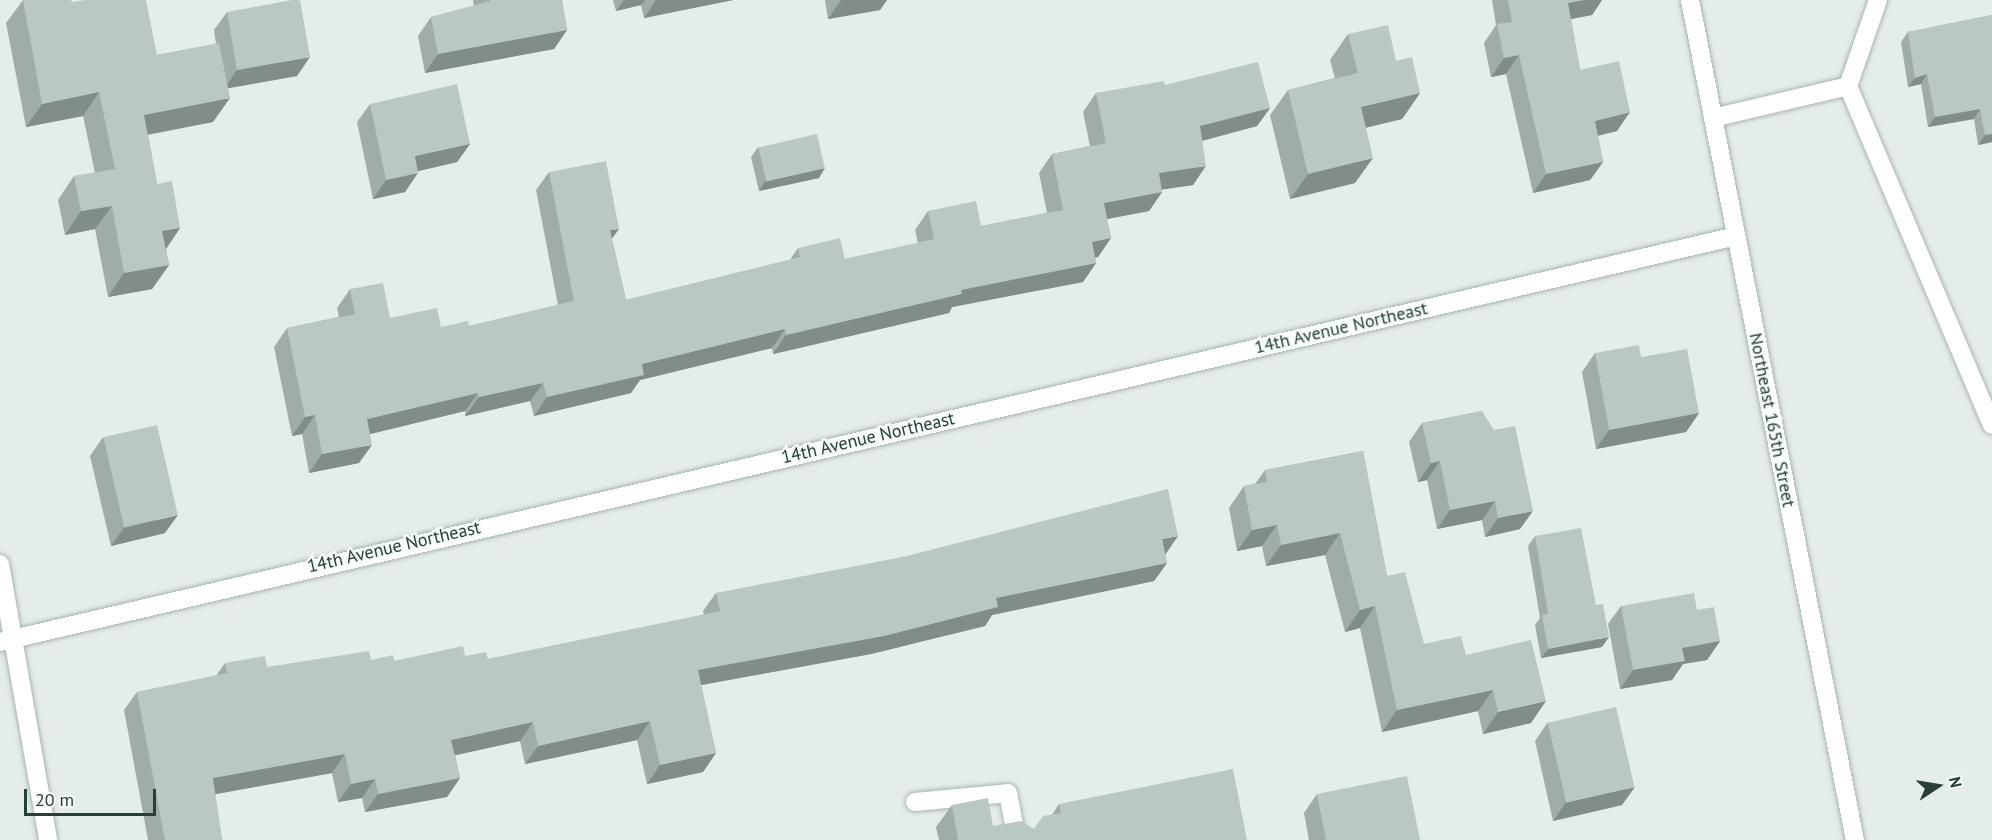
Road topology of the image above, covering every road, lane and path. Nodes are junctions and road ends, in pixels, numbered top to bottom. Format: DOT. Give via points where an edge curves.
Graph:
graph roads {
  1 [pos="1690,0"];
  2 [pos="1878,0"];
  3 [pos="1848,86"];
  4 [pos="1713,118"];
  5 [pos="1736,236"];
  6 [pos="1992,425"];
  7 [pos="0,564"];
  8 [pos="8,640"];
  9 [pos="915,802"];
  10 [pos="48,840"];
  11 [pos="1017,840"];
  12 [pos="1856,840"];
  1 -- 4 [label="street, Northeast 165th Street"];
  2 -- 3 [label="street"];
  3 -- 4 [label="street"];
  3 -- 6 [label="street"];
  4 -- 5 [label="street, Northeast 165th Street"];
  5 -- 8 [label="street, 14th Avenue Northeast"];
  5 -- 12 [label="street, Northeast 165th Street"];
  7 -- 8 [label="street"];
  8 -- 10 [label="street"];
  9 -- 11 [label="street" via="1008,793"];
}
